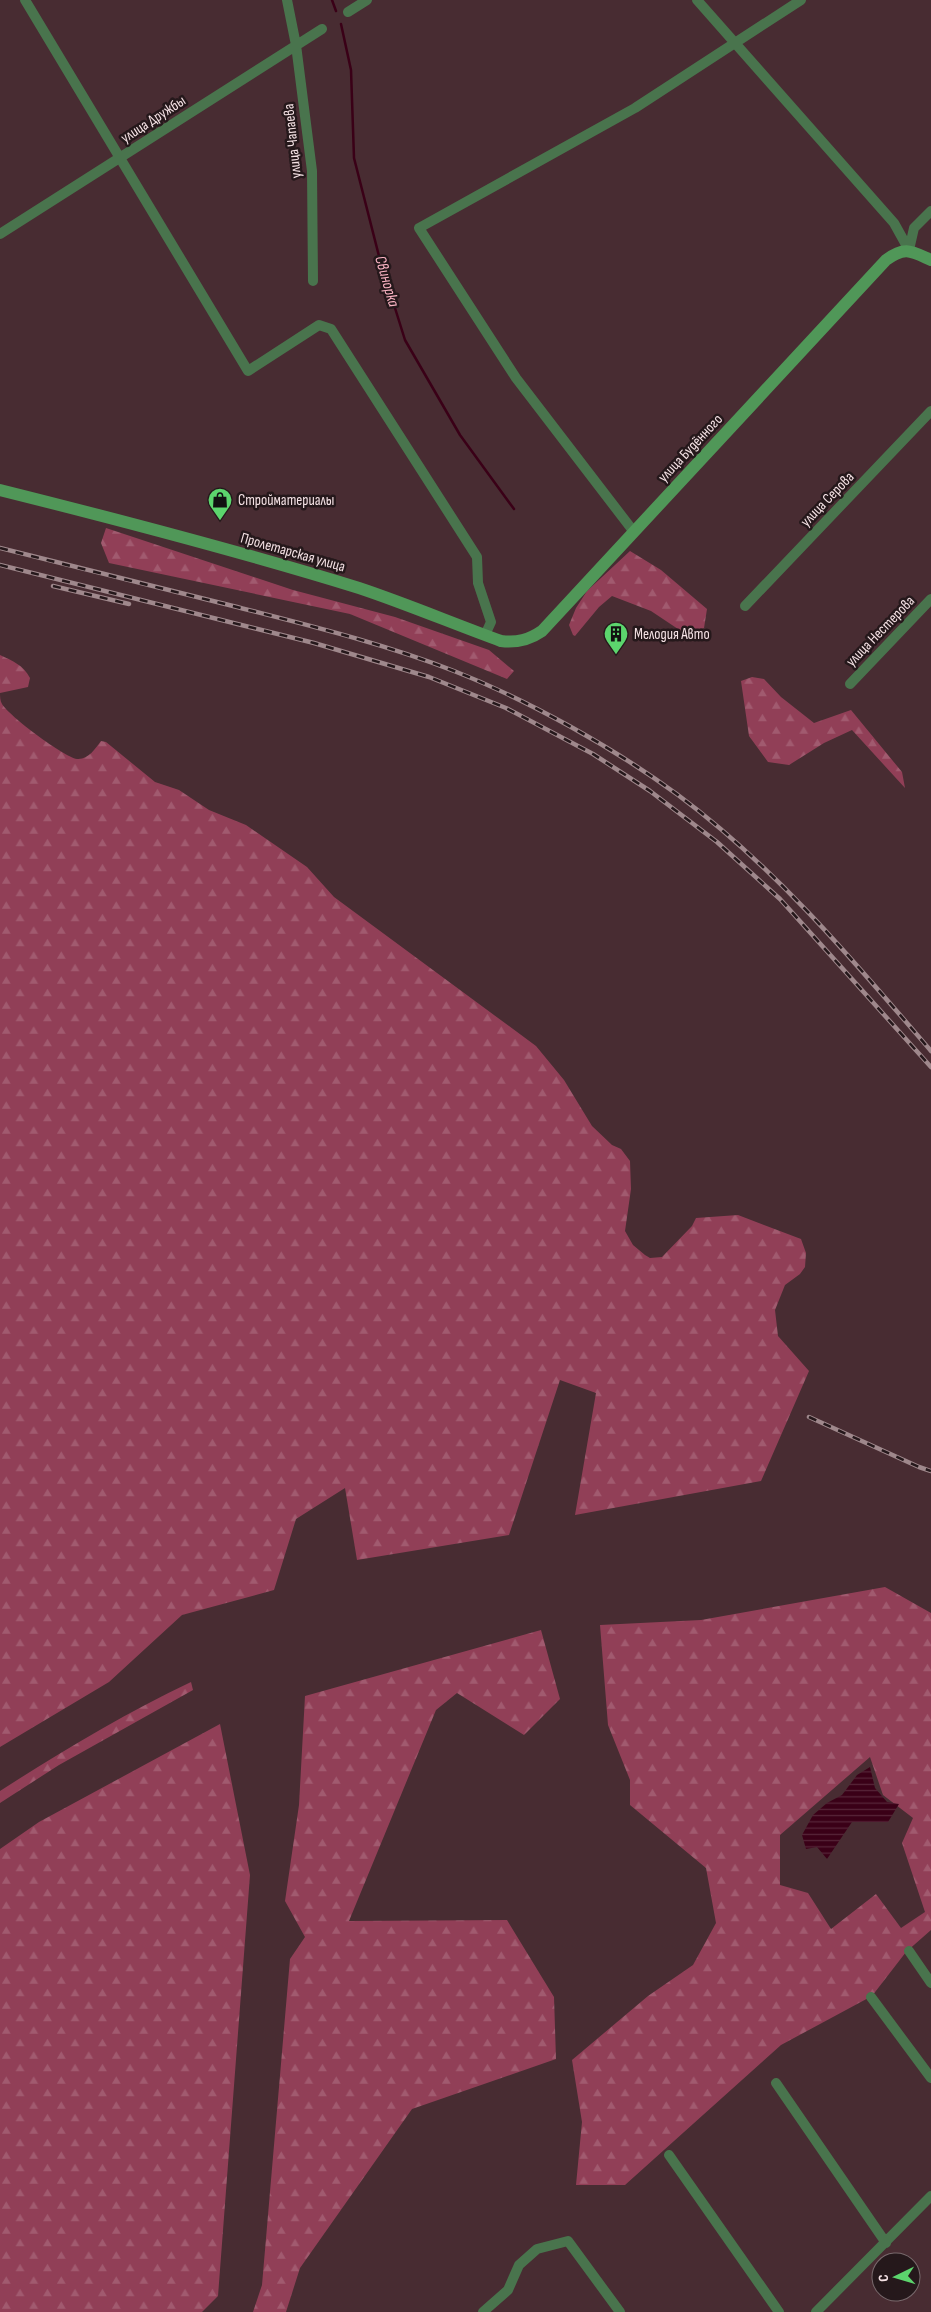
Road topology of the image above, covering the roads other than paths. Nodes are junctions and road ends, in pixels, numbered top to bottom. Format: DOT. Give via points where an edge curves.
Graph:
graph roads {
  1 [pos="25,0"];
  2 [pos="287,0"];
  3 [pos="367,0"];
  4 [pos="697,0"];
  5 [pos="801,0"];
  6 [pos="348,12"];
  7 [pos="322,29"];
  8 [pos="734,42"];
  9 [pos="296,44"];
  10 [pos="120,158"];
  11 [pos="931,211"];
  12 [pos="0,234"];
  13 [pos="909,250"];
  14 [pos="931,260"];
  15 [pos="313,281"];
  16 [pos="931,412"];
  17 [pos="0,490"];
  18 [pos="634,532"];
  19 [pos="931,598"];
  20 [pos="745,606"];
  21 [pos="485,635"];
  22 [pos="850,684"];
  23 [pos="908,1951"];
  24 [pos="931,1983"];
  25 [pos="871,1997"];
  26 [pos="931,2078"];
  27 [pos="776,2083"];
  28 [pos="669,2155"];
  29 [pos="931,2196"];
  30 [pos="886,2243"];
  31 [pos="483,2312"];
  32 [pos="620,2312"];
  33 [pos="779,2312"];
  34 [pos="816,2312"];
  1 -- 10 [label="street"];
  2 -- 9 [label="street, улица Чапаева"];
  3 -- 6 [label="street"];
  4 -- 8 [label="street"];
  5 -- 8 [label="street"];
  7 -- 9 [label="street, улица Дружбы"];
  8 -- 13 [label="street" via="894,223"];
  8 -- 18 [label="street" via="635,108 419,228 516,378"];
  9 -- 10 [label="street, улица Дружбы"];
  9 -- 15 [label="street, улица Чапаева" via="312,171"];
  10 -- 12 [label="street, улица Дружбы"];
  10 -- 21 [label="street" via="248,371 319,325 331,330 477,557 478,582 491,622"];
  11 -- 13 [label="street" via="914,228"];
  13 -- 14 [label="main road"];
  13 -- 18 [label="main road, улица Будённого" via="895,253 886,260"];
  16 -- 20 [label="street, улица Серова"];
  17 -- 21 [label="main road, Пролетарская улица" via="119,519 361,589"];
  18 -- 21 [label="main road, улица Будённого" via="538,634 514,642"];
  19 -- 22 [label="street, улица Нестерова"];
  23 -- 24 [label="street"];
  25 -- 26 [label="street"];
  27 -- 30 [label="street"];
  28 -- 33 [label="street"];
  29 -- 30 [label="street"];
  30 -- 34 [label="street"];
  31 -- 32 [label="street" via="508,2290 519,2265 537,2249 568,2241"];
}
